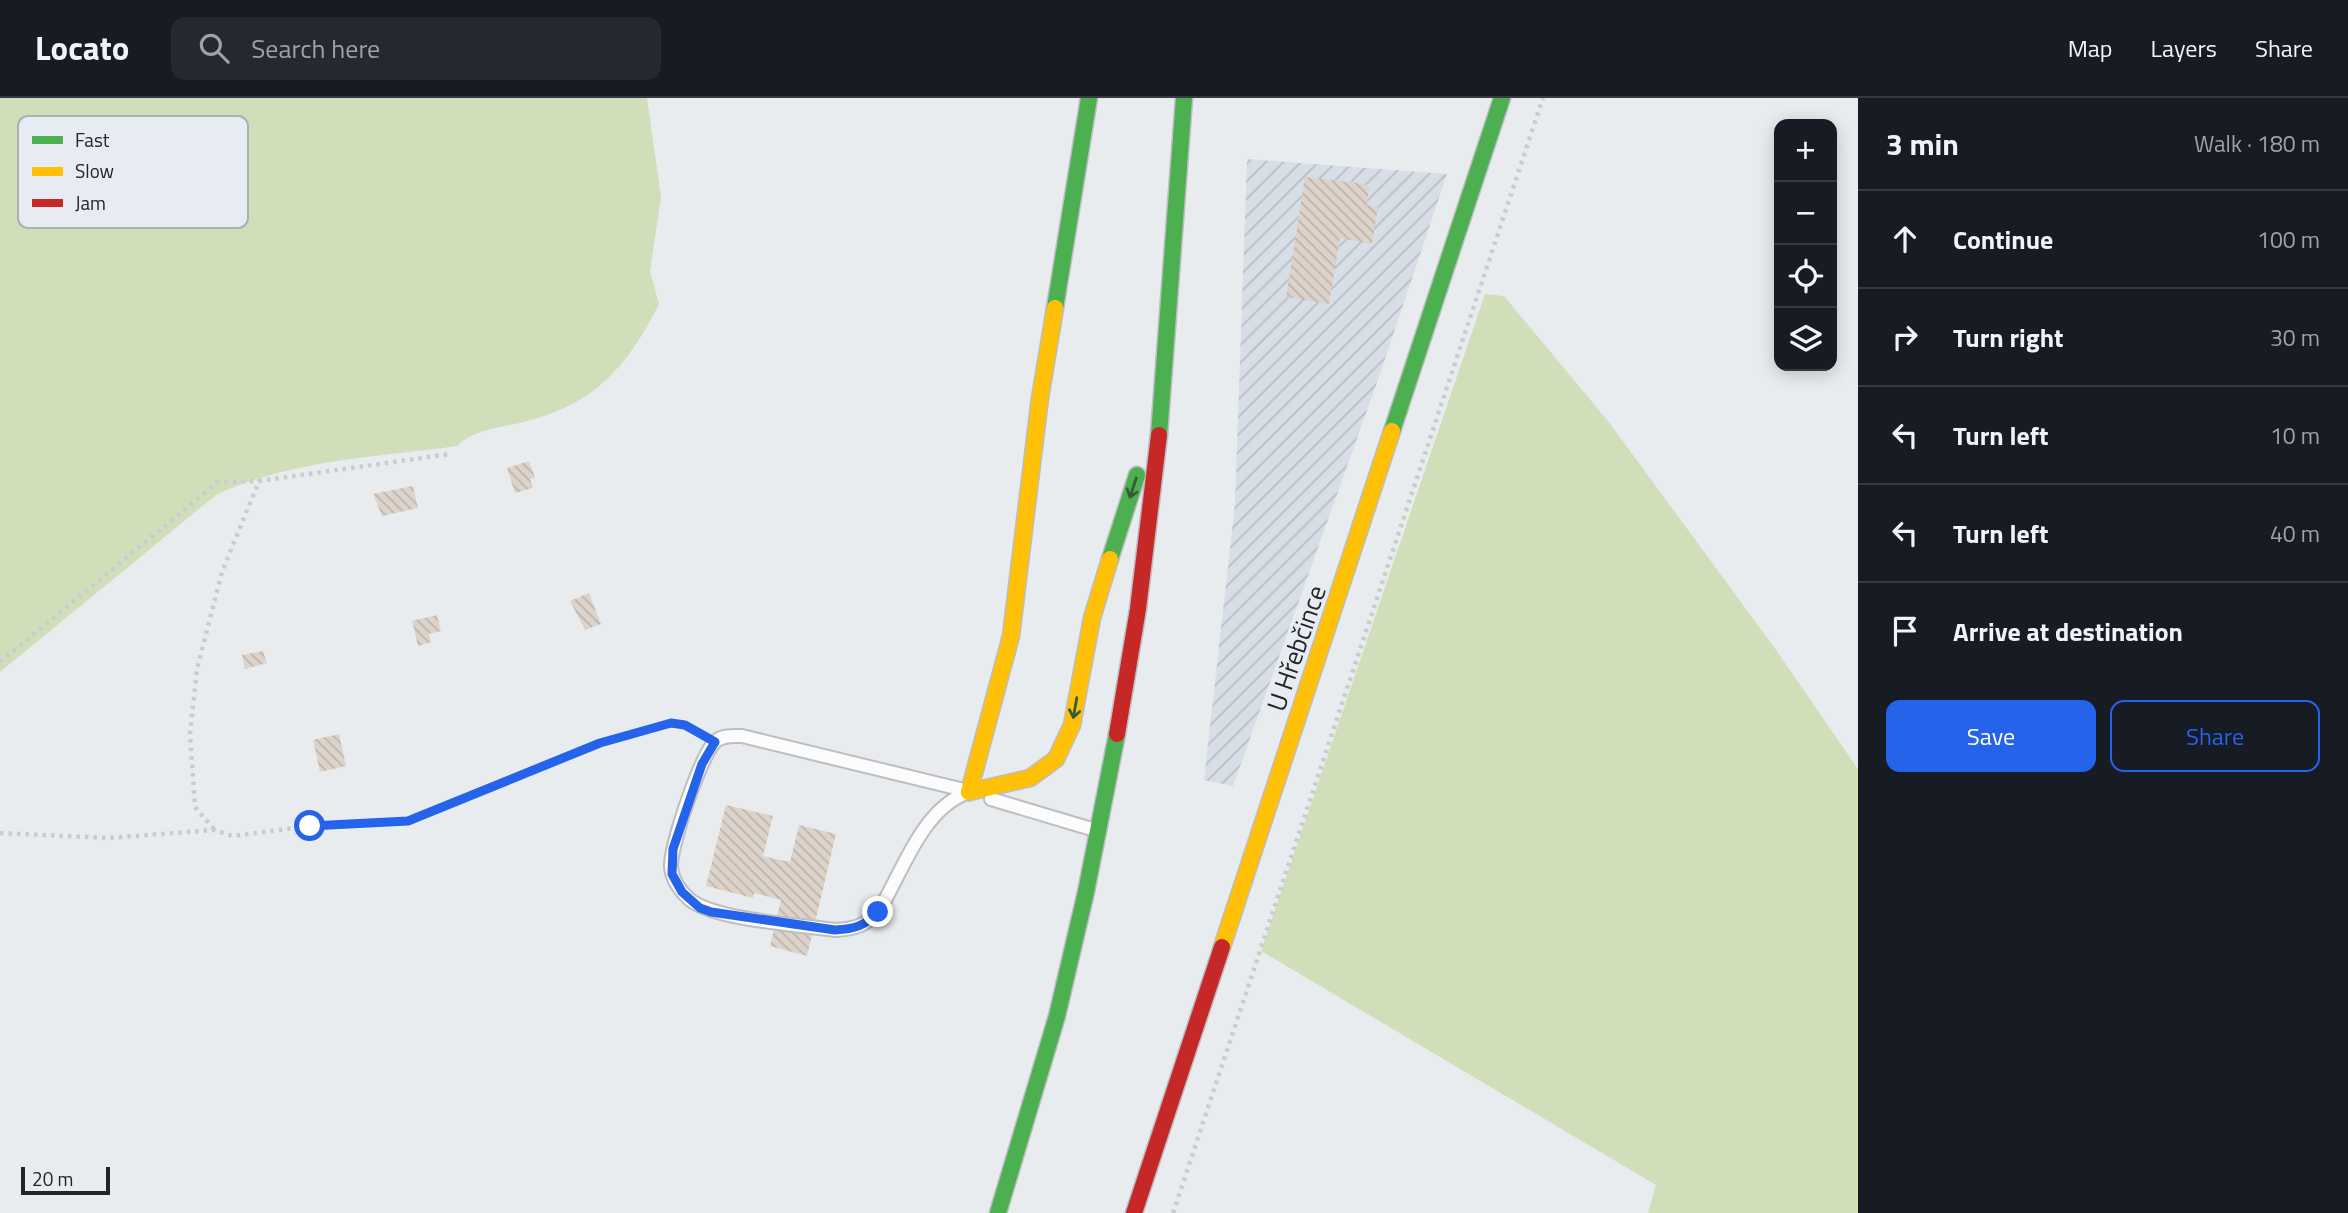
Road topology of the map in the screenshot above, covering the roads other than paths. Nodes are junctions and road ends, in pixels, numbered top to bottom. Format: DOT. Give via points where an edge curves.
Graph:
graph roads {
  1 [pos="1089,98"];
  2 [pos="1184,98"];
  3 [pos="1502,98"];
  4 [pos="1161,400"];
  5 [pos="969,792"];
  6 [pos="1098,831"];
  7 [pos="998,1213"];
  8 [pos="1133,1213"];
  1 -- 5 [label="street" via="1040,398 1011,636"];
  2 -- 4 [label="street"];
  3 -- 8 [label="street, U Hřebčince"];
  4 -- 5 [label="street, one-way" via="1092,618 1072,725 1056,759 1030,778"];
  4 -- 6 [label="street" via="1127,679"];
  5 -- 5 [label="lane" via="742,736 723,737 702,764 671,864 682,892 711,912 852,929 868,923 883,904 935,813"];
  5 -- 6 [label="lane"];
  6 -- 7 [label="street" via="1057,1017"];
}
